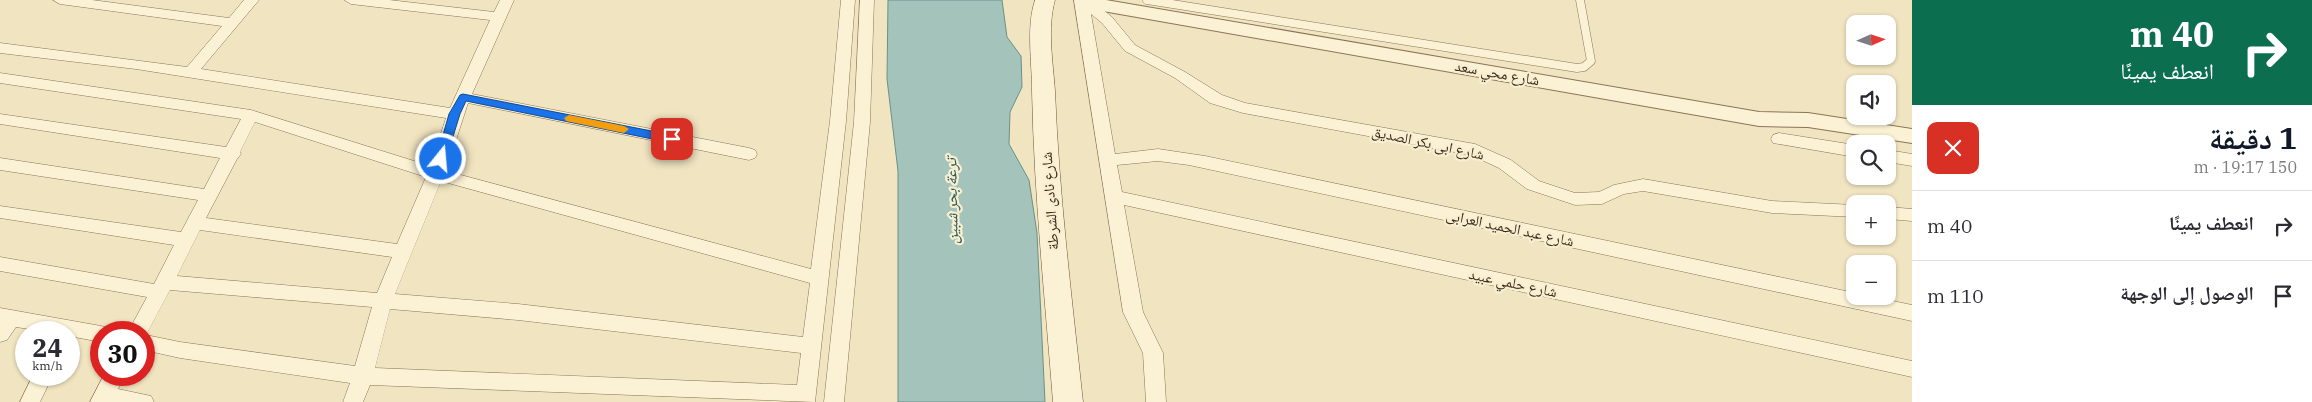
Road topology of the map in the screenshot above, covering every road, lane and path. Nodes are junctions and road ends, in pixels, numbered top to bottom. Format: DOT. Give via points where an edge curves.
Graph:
graph roads {
  1 [pos="60,0"];
  2 [pos="252,0"];
  3 [pos="351,0"];
  4 [pos="507,0"];
  5 [pos="848,0"];
  6 [pos="867,0"];
  7 [pos="1045,0"];
  8 [pos="1082,0"];
  9 [pos="1147,0"];
  10 [pos="1580,0"];
  11 [pos="499,17"];
  12 [pos="233,23"];
  13 [pos="0,48"];
  14 [pos="190,73"];
  15 [pos="0,78"];
  16 [pos="463,97"];
  17 [pos="251,114"];
  18 [pos="455,114"];
  19 [pos="0,120"];
  20 [pos="1912,136"];
  21 [pos="1779,138"];
  22 [pos="1846,149"];
  23 [pos="232,154"];
  24 [pos="748,154"];
  25 [pos="1896,157"];
  26 [pos="1912,160"];
  27 [pos="1108,161"];
  28 [pos="0,164"];
  29 [pos="436,174"];
  30 [pos="210,196"];
  31 [pos="1114,197"];
  32 [pos="1846,211"];
  33 [pos="0,212"];
  34 [pos="1896,214"];
  35 [pos="1912,215"];
  36 [pos="196,223"];
  37 [pos="187,240"];
  38 [pos="405,252"];
  39 [pos="0,264"];
  40 [pos="819,278"];
  41 [pos="162,287"];
  42 [pos="384,300"];
  43 [pos="1912,313"];
  44 [pos="6,317"];
  45 [pos="24,321"];
  46 [pos="144,321"];
  47 [pos="0,334"];
  48 [pos="155,344"];
  49 [pos="811,346"];
  50 [pos="1912,369"];
  51 [pos="363,376"];
  52 [pos="38,386"];
  53 [pos="109,386"];
  54 [pos="806,398"];
  55 [pos="102,399"];
  56 [pos="30,402"];
  57 [pos="144,402"];
  58 [pos="353,402"];
  59 [pos="834,402"];
  60 [pos="1068,402"];
  61 [pos="1156,402"];
  1 -- 12 [label="street"];
  2 -- 12 [label="street"];
  3 -- 11 [label="street"];
  4 -- 11 [label="street"];
  5 -- 40 [label="street" via="838,121"];
  6 -- 59 [label="street" via="862,122"];
  7 -- 60 [label="main road, شارع نادى الشرطة" via="1042,16 1047,162"];
  8 -- 20 [label="street, شارع محي سعد" via="1759,119 1808,120"];
  8 -- 27 [label="street"];
  8 -- 32 [label="street, شارع ابى بكر الصديق" via="1107,20 1130,48 1216,99 1243,108 1475,150 1506,164 1533,186 1561,196 1602,198 1620,189 1643,185 1772,207"];
  9 -- 10 [label="lane" via="1577,68 1591,61"];
  11 -- 16 [label="street"];
  12 -- 14 [label="street"];
  13 -- 14 [label="street"];
  14 -- 18 [label="street"];
  15 -- 17 [label="street"];
  16 -- 18 [label="street"];
  16 -- 24 [label="street"];
  17 -- 23 [label="street"];
  17 -- 29 [label="street"];
  18 -- 29 [label="street"];
  19 -- 23 [label="street"];
  21 -- 22 [label="street"];
  23 -- 30 [label="street"];
  25 -- 26 [label="street"];
  27 -- 31 [label="street"];
  27 -- 43 [label="street, شارع عبد الحميد العرابى" via="1152,154 1184,156"];
  28 -- 30 [label="street"];
  29 -- 38 [label="street"];
  29 -- 40 [label="street"];
  30 -- 36 [label="street"];
  31 -- 50 [label="street, شارع حلمي عبيد"];
  31 -- 61 [label="street" via="1133,312 1153,353"];
  33 -- 37 [label="street"];
  34 -- 35 [label="street"];
  36 -- 37 [label="street"];
  36 -- 38 [label="street"];
  37 -- 41 [label="street"];
  38 -- 42 [label="street"];
  39 -- 41 [label="street"];
  40 -- 49 [label="street"];
  41 -- 42 [label="street"];
  41 -- 46 [label="street"];
  42 -- 49 [label="street"];
  42 -- 51 [label="street"];
  44 -- 45 [label="street"];
  44 -- 47 [label="street"];
  48 -- 51 [label="street"];
  49 -- 54 [label="street"];
  51 -- 54 [label="street"];
  51 -- 58 [label="street"];
  52 -- 56 [label="street"];
  53 -- 55 [label="street"];
  55 -- 57 [label="street"];
}
